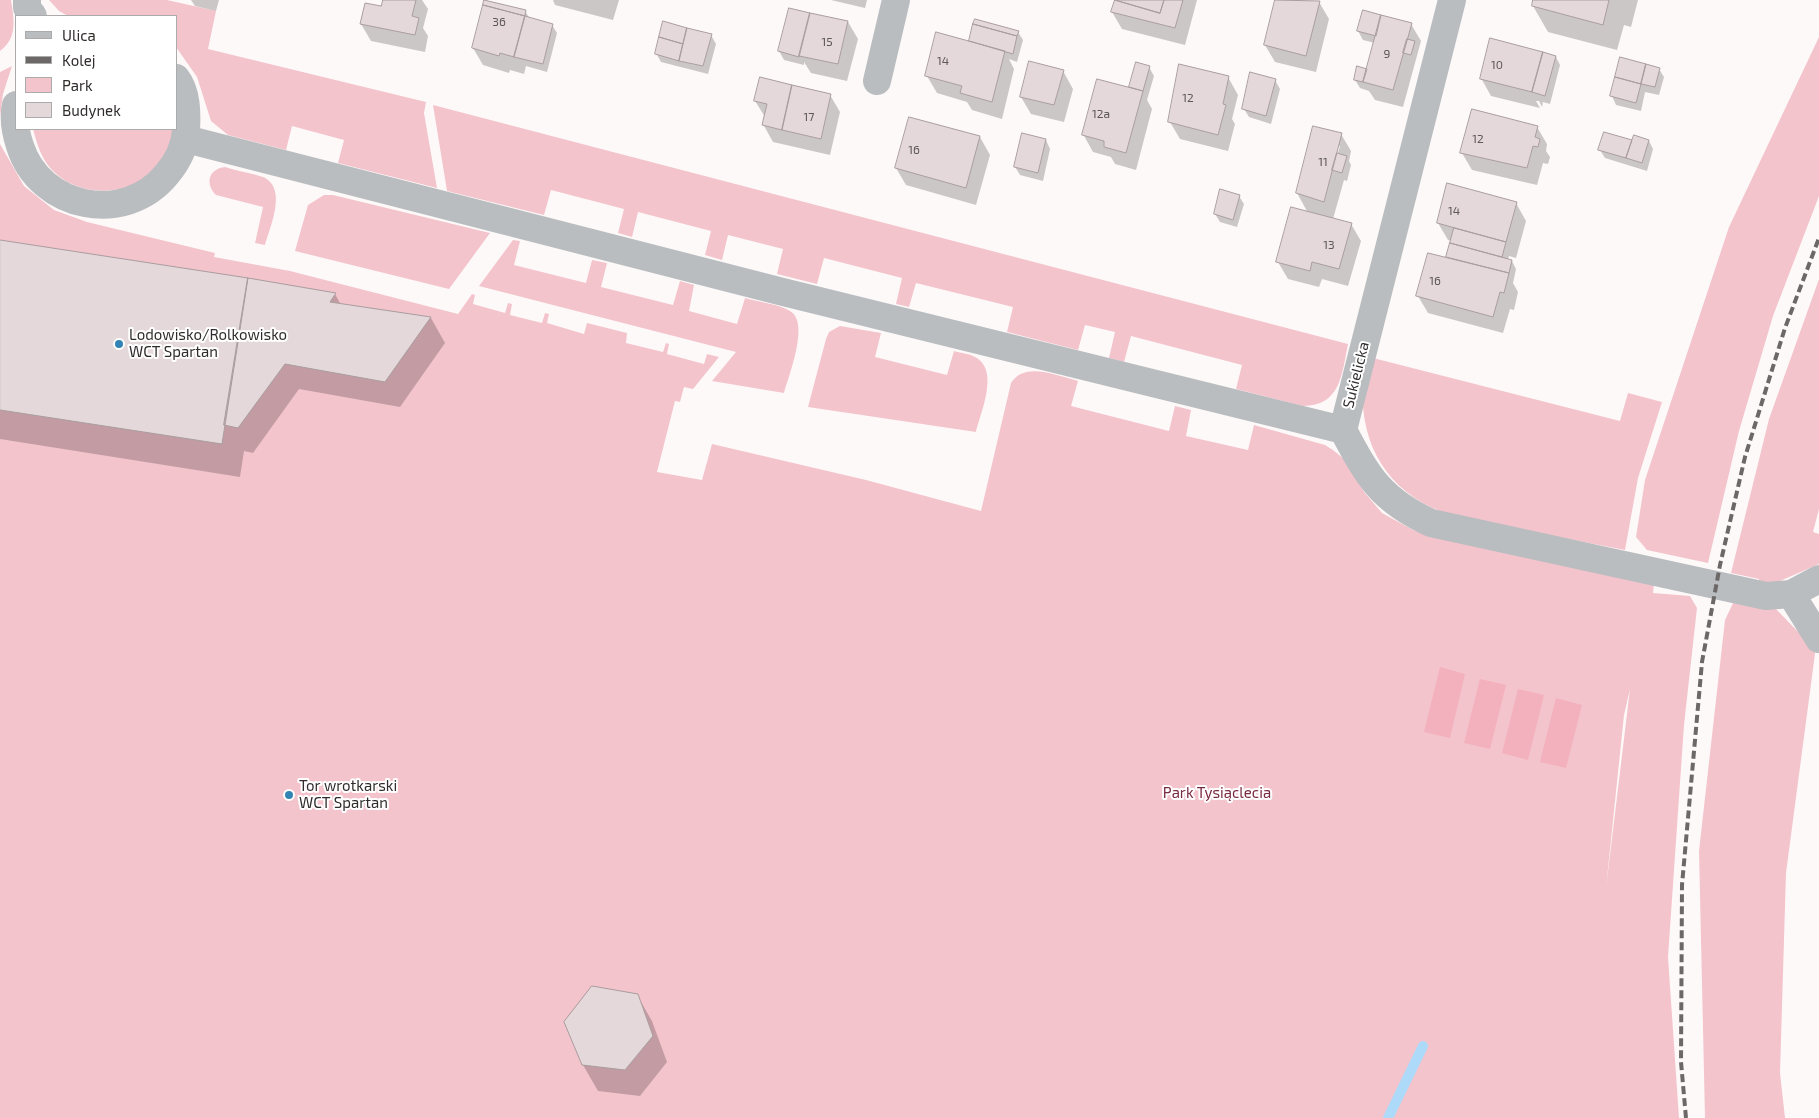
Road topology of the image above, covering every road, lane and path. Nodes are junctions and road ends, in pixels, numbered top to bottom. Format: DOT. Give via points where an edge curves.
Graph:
graph roads {
  1 [pos="27,0"];
  2 [pos="896,0"];
  3 [pos="1452,0"];
  4 [pos="32,15"];
  5 [pos="877,81"];
  6 [pos="178,84"];
  7 [pos="16,130"];
  8 [pos="186,139"];
  9 [pos="1343,430"];
  10 [pos="1819,579"];
  11 [pos="1791,594"];
  12 [pos="1819,639"];
  1 -- 4 [label="street"];
  2 -- 5 [label="street"];
  3 -- 9 [label="street, Sukielicka"];
  6 -- 8 [label="street" via="187,110"];
  7 -- 8 [label="street" via="24,160 39,180 60,196 85,204 112,206 137,198 159,184 176,164"];
  8 -- 9 [label="street" via="783,292"];
  9 -- 11 [label="street" via="1361,464 1382,492 1405,511 1431,523 1766,596"];
  10 -- 11 [label="street"];
  11 -- 12 [label="street"];
}
